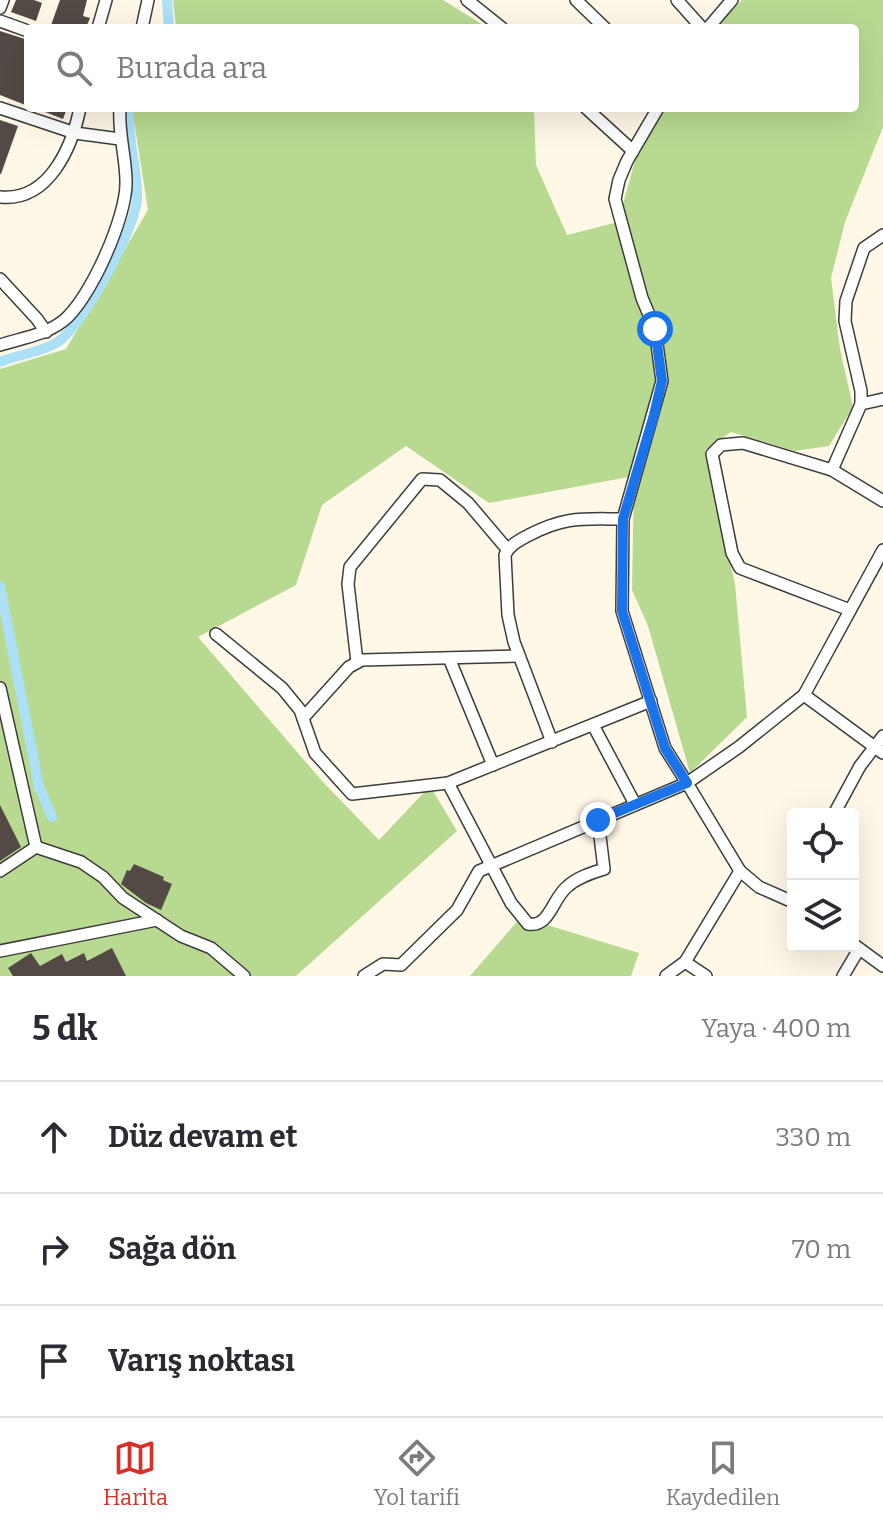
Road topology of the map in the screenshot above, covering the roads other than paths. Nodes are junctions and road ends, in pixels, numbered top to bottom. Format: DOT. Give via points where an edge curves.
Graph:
graph roads {
  1 [pos="3,0"];
  2 [pos="106,0"];
  3 [pos="148,0"];
  4 [pos="467,0"];
  5 [pos="576,0"];
  6 [pos="677,0"];
  7 [pos="732,0"];
  8 [pos="0,8"];
  9 [pos="0,21"];
  10 [pos="99,24"];
  11 [pos="143,24"];
  12 [pos="497,24"];
  13 [pos="601,24"];
  14 [pos="701,24"];
  15 [pos="709,24"];
  16 [pos="24,30"];
  17 [pos="0,108"];
  18 [pos="79,112"];
  19 [pos="120,112"];
  20 [pos="590,112"];
  21 [pos="656,112"];
  22 [pos="75,133"];
  23 [pos="120,139"];
  24 [pos="633,151"];
  25 [pos="0,197"];
  26 [pos="883,235"];
  27 [pos="0,279"];
  28 [pos="46,332"];
  29 [pos="0,345"];
  30 [pos="883,399"];
  31 [pos="861,404"];
  32 [pos="832,470"];
  33 [pos="883,501"];
  34 [pos="623,519"];
  35 [pos="507,549"];
  36 [pos="883,550"];
  37 [pos="850,610"];
  38 [pos="216,634"];
  39 [pos="519,656"];
  40 [pos="449,658"];
  41 [pos="357,662"];
  42 [pos="0,688"];
  43 [pos="804,695"];
  44 [pos="651,701"];
  45 [pos="303,718"];
  46 [pos="593,725"];
  47 [pos="883,736"];
  48 [pos="552,742"];
  49 [pos="879,751"];
  50 [pos="493,765"];
  51 [pos="448,783"];
  52 [pos="687,783"];
  53 [pos="635,804"];
  54 [pos="837,808"];
  55 [pos="598,820"];
  56 [pos="36,847"];
  57 [pos="492,864"];
  58 [pos="0,871"];
  59 [pos="740,871"];
  60 [pos="787,896"];
  61 [pos="157,920"];
  62 [pos="859,948"];
  63 [pos="0,951"];
  64 [pos="853,952"];
  65 [pos="881,961"];
  66 [pos="685,962"];
  67 [pos="400,970"];
  68 [pos="244,976"];
  69 [pos="364,976"];
  70 [pos="666,976"];
  71 [pos="706,976"];
  72 [pos="843,976"];
  1 -- 8 [label="street"];
  2 -- 10 [label="street"];
  3 -- 11 [label="street"];
  4 -- 12 [label="street"];
  5 -- 13 [label="street"];
  6 -- 14 [label="street"];
  7 -- 15 [label="street"];
  9 -- 16 [label="street"];
  17 -- 22 [label="street"];
  18 -- 22 [label="street"];
  19 -- 23 [label="street"];
  20 -- 24 [label="street"];
  21 -- 24 [label="street"];
  22 -- 23 [label="street"];
  22 -- 25 [label="street" via="51,176 24,195"];
  23 -- 28 [label="street" via="126,182 112,240 78,307"];
  24 -- 34 [label="street" via="615,199 655,329 662,381"];
  26 -- 31 [label="street" via="864,248 846,301"];
  27 -- 28 [label="street"];
  28 -- 29 [label="street"];
  30 -- 31 [label="street"];
  31 -- 32 [label="street"];
  32 -- 33 [label="street"];
  32 -- 37 [label="street" via="743,443 721,445 712,454 732,553 740,568"];
  34 -- 35 [label="street" via="555,522"];
  34 -- 44 [label="street" via="622,611"];
  35 -- 39 [label="street" via="508,615"];
  35 -- 41 [label="street" via="468,503 440,480 422,479 350,567"];
  36 -- 37 [label="street"];
  37 -- 43 [label="street"];
  38 -- 45 [label="street" via="282,688"];
  39 -- 40 [label="street"];
  39 -- 48 [label="street"];
  40 -- 41 [label="street"];
  40 -- 50 [label="street"];
  41 -- 45 [label="street"];
  42 -- 56 [label="street"];
  43 -- 49 [label="street"];
  43 -- 52 [label="street"];
  44 -- 46 [label="street"];
  44 -- 52 [label="street" via="665,748"];
  45 -- 51 [label="street" via="315,753 352,794"];
  46 -- 48 [label="street"];
  46 -- 53 [label="street"];
  47 -- 49 [label="street"];
  48 -- 50 [label="street"];
  49 -- 54 [label="street" via="860,766"];
  50 -- 51 [label="street"];
  51 -- 57 [label="street"];
  52 -- 53 [label="street"];
  52 -- 59 [label="street"];
  53 -- 55 [label="street"];
  55 -- 57 [label="street"];
  55 -- 57 [label="street" via="604,869 567,886 540,924 524,922"];
  56 -- 58 [label="street"];
  56 -- 61 [label="street" via="81,862"];
  57 -- 67 [label="street" via="479,871 457,910"];
  59 -- 60 [label="street" via="759,887"];
  59 -- 66 [label="street"];
  61 -- 63 [label="street"];
  61 -- 68 [label="street" via="211,948"];
  62 -- 65 [label="street"];
  64 -- 72 [label="street"];
  66 -- 70 [label="street"];
  66 -- 71 [label="street"];
  67 -- 69 [label="street" via="383,964"];
}
